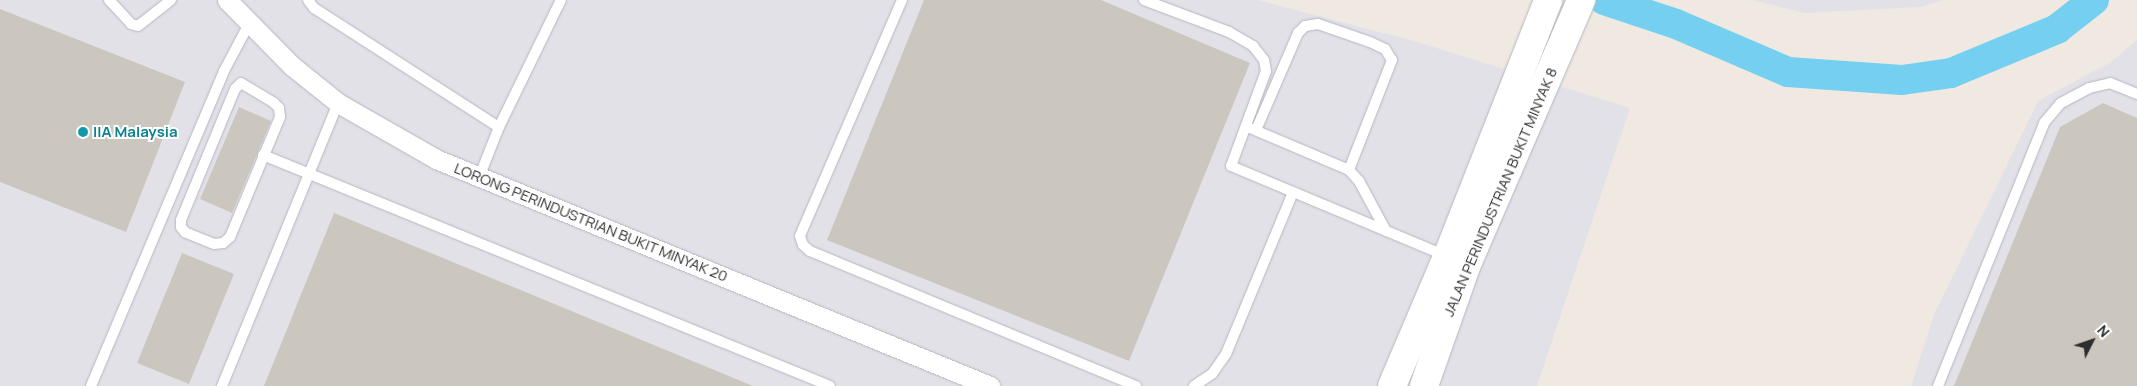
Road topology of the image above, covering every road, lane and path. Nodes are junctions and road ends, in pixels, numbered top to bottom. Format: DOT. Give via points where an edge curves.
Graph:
graph roads {
  1 [pos="109,0"];
  2 [pos="171,0"];
  3 [pos="227,0"];
  4 [pos="308,0"];
  5 [pos="561,0"];
  6 [pos="902,0"];
  7 [pos="1144,0"];
  8 [pos="1543,10"];
  9 [pos="1576,12"];
  10 [pos="249,24"];
  11 [pos="1260,88"];
  12 [pos="1271,92"];
  13 [pos="2137,94"];
  14 [pos="338,103"];
  15 [pos="1246,126"];
  16 [pos="499,127"];
  17 [pos="1256,130"];
  18 [pos="263,156"];
  19 [pos="1349,170"];
  20 [pos="308,174"];
  21 [pos="480,175"];
  22 [pos="1293,192"];
  23 [pos="1386,231"];
  24 [pos="1457,260"];
  25 [pos="90,386"];
  26 [pos="222,386"];
  27 [pos="830,386"];
  28 [pos="990,386"];
  29 [pos="1136,386"];
  30 [pos="1194,386"];
  31 [pos="1392,386"];
  32 [pos="1424,386"];
  33 [pos="1938,386"];
  1 -- 2 [label="lane" via="131,24 138,26"];
  3 -- 10 [label="street, LORONG PERINDUSTRIAN BUKIT MINYAK 20"];
  4 -- 16 [label="lane" via="314,8"];
  5 -- 16 [label="lane"];
  6 -- 29 [label="lane" via="800,236 803,245 810,251"];
  7 -- 11 [label="lane" via="1228,32 1253,46 1264,60 1266,71"];
  8 -- 24 [label="street, JALAN PERINDUSTRIAN BUKIT MINYAK 8"];
  9 -- 24 [label="street, JALAN PERINDUSTRIAN BUKIT MINYAK 8"];
  10 -- 14 [label="street, LORONG PERINDUSTRIAN BUKIT MINYAK 20" via="292,66"];
  10 -- 25 [label="lane" via="228,62"];
  11 -- 12 [label="lane"];
  11 -- 15 [label="lane"];
  12 -- 17 [label="lane"];
  12 -- 19 [label="lane" via="1298,32 1305,26 1318,24 1385,49 1392,60"];
  13 -- 33 [label="lane" via="2110,83 2089,88 2061,103 2044,123"];
  14 -- 20 [label="lane"];
  14 -- 21 [label="street, LORONG PERINDUSTRIAN BUKIT MINYAK 20" via="436,158"];
  15 -- 17 [label="lane"];
  15 -- 22 [label="lane" via="1231,166"];
  16 -- 21 [label="lane"];
  17 -- 19 [label="lane"];
  18 -- 18 [label="lane" via="227,241 214,244 185,232 181,227 182,220 234,89 241,83 279,108 280,117"];
  18 -- 20 [label="lane"];
  19 -- 23 [label="lane" via="1359,181"];
  20 -- 26 [label="lane"];
  20 -- 27 [label="lane"];
  21 -- 28 [label="street, LORONG PERINDUSTRIAN BUKIT MINYAK 20"];
  22 -- 23 [label="lane"];
  22 -- 30 [label="lane" via="1226,354 1212,374"];
  23 -- 24 [label="lane"];
  24 -- 31 [label="street, JALAN PERINDUSTRIAN BUKIT MINYAK 8"];
  24 -- 32 [label="street, JALAN PERINDUSTRIAN BUKIT MINYAK 8"];
}
